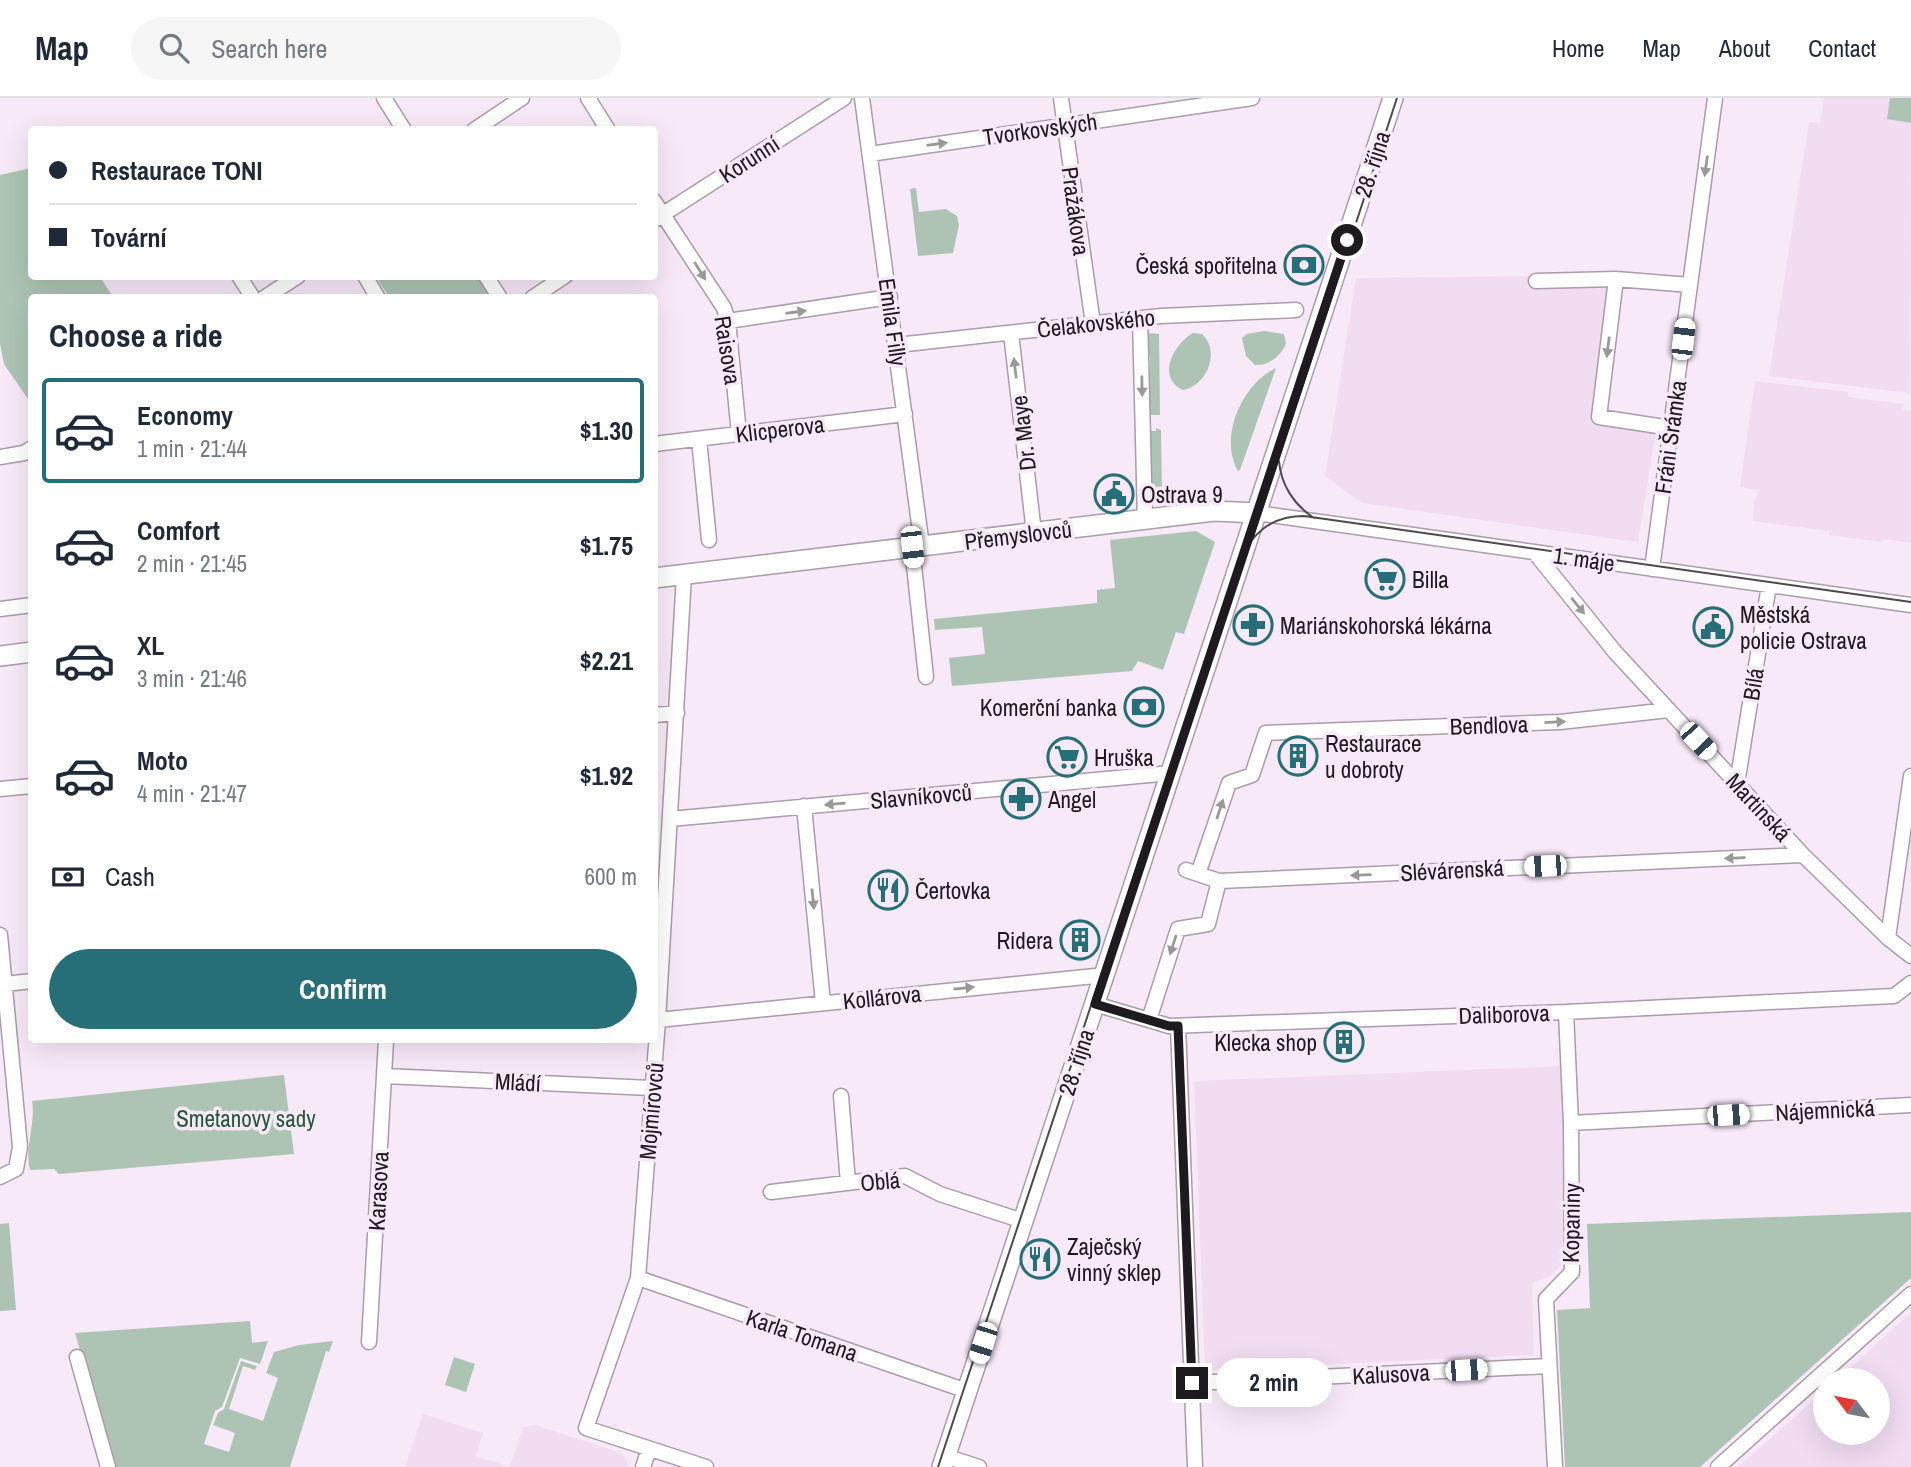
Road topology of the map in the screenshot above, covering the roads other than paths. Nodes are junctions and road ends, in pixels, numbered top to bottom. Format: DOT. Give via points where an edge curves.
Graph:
graph roads {
  1 [pos="384,98"];
  2 [pos="522,98"];
  3 [pos="588,98"];
  4 [pos="844,98"];
  5 [pos="862,98"];
  6 [pos="1060,98"];
  7 [pos="1252,98"];
  8 [pos="1394,98"];
  9 [pos="1715,98"];
  10 [pos="1211,101"];
  11 [pos="402,126"];
  12 [pos="480,126"];
  13 [pos="606,126"];
  14 [pos="1064,126"];
  15 [pos="870,154"];
  16 [pos="659,217"];
  17 [pos="1616,279"];
  18 [pos="292,280"];
  19 [pos="559,280"];
  20 [pos="1536,281"];
  21 [pos="1690,285"];
  22 [pos="270,294"];
  23 [pos="538,294"];
  24 [pos="890,297"];
  25 [pos="1296,310"];
  26 [pos="1140,318"];
  27 [pos="728,321"];
  28 [pos="1093,324"];
  29 [pos="1012,333"];
  30 [pos="897,345"];
  31 [pos="905,414"];
  32 [pos="1671,428"];
  33 [pos="739,434"];
  34 [pos="699,439"];
  35 [pos="658,444"];
  36 [pos="28,450"];
  37 [pos="0,457"];
  38 [pos="1257,513"];
  39 [pos="1145,520"];
  40 [pos="1034,533"];
  41 [pos="709,540"];
  42 [pos="917,547"];
  43 [pos="1535,553"];
  44 [pos="1652,569"];
  45 [pos="684,575"];
  46 [pos="658,578"];
  47 [pos="1769,585"];
  48 [pos="1911,605"];
  49 [pos="28,606"];
  50 [pos="0,609"];
  51 [pos="28,652"];
  52 [pos="0,656"];
  53 [pos="926,677"];
  54 [pos="1669,710"];
  55 [pos="677,713"];
  56 [pos="658,715"];
  57 [pos="1171,773"];
  58 [pos="1911,776"];
  59 [pos="1737,784"];
  60 [pos="28,786"];
  61 [pos="0,789"];
  62 [pos="804,807"];
  63 [pos="670,819"];
  64 [pos="1803,855"];
  65 [pos="1192,872"];
  66 [pos="1219,881"];
  67 [pos="659,915"];
  68 [pos="0,935"];
  69 [pos="1888,938"];
  70 [pos="1911,956"];
  71 [pos="1105,975"];
  72 [pos="28,981"];
  73 [pos="1911,983"];
  74 [pos="5,984"];
  75 [pos="823,1003"];
  76 [pos="1095,1004"];
  77 [pos="1566,1012"];
  78 [pos="659,1020"];
  79 [pos="1149,1020"];
  80 [pos="1178,1026"];
  81 [pos="658,1028"];
  82 [pos="386,1043"];
  83 [pos="656,1043"];
  84 [pos="385,1076"];
  85 [pos="651,1088"];
  86 [pos="841,1096"];
  87 [pos="1911,1105"];
  88 [pos="1572,1123"];
  89 [pos="0,1177"];
  90 [pos="848,1183"];
  91 [pos="771,1192"];
  92 [pos="1023,1222"];
  93 [pos="638,1278"];
  94 [pos="1911,1294"];
  95 [pos="369,1342"];
  96 [pos="77,1357"];
  97 [pos="1549,1366"];
  98 [pos="1192,1383"];
  99 [pos="967,1391"];
  100 [pos="649,1449"];
  101 [pos="944,1462"];
  102 [pos="108,1467"];
  103 [pos="643,1467"];
  104 [pos="706,1467"];
  105 [pos="979,1467"];
  106 [pos="1195,1467"];
  107 [pos="1555,1467"];
  108 [pos="1718,1467"];
  1 -- 11 [label="street"];
  2 -- 12 [label="street"];
  3 -- 13 [label="street"];
  4 -- 16 [label="street, Korunní"];
  5 -- 15 [label="street, Emila Filly"];
  6 -- 14 [label="street, Pražákova"];
  7 -- 10 [label="street, Tvorkovských"];
  8 -- 38 [label="main road, 28. října"];
  9 -- 21 [label="street, Fráni Šrámka, one-way"];
  10 -- 14 [label="street, Tvorkovských"];
  15 -- 14 [label="street, Tvorkovských, one-way"];
  14 -- 28 [label="street, Pražákova"];
  15 -- 24 [label="street, Emila Filly"];
  16 -- 27 [label="street, Raisova, one-way" via="724,308"];
  17 -- 20 [label="street"];
  17 -- 21 [label="street"];
  17 -- 32 [label="street, one-way" via="1599,416"];
  18 -- 22 [label="street"];
  19 -- 23 [label="street"];
  21 -- 32 [label="street, Fráni Šrámka"];
  27 -- 24 [label="street, one-way"];
  24 -- 30 [label="street, Emila Filly"];
  25 -- 26 [label="street, Čelakovského"];
  26 -- 28 [label="street, Čelakovského"];
  26 -- 39 [label="street, one-way"];
  27 -- 33 [label="street, Raisova"];
  28 -- 29 [label="street, Čelakovského"];
  29 -- 30 [label="street, Čelakovského"];
  40 -- 29 [label="street, Dr. Maye, one-way"];
  30 -- 31 [label="street, Emila Filly"];
  31 -- 33 [label="street, Klicperova"];
  31 -- 42 [label="street, Emila Filly"];
  32 -- 44 [label="street, Fráni Šrámka"];
  33 -- 34 [label="street, Klicperova"];
  34 -- 35 [label="street, Klicperova"];
  34 -- 41 [label="street"];
  36 -- 37 [label="street"];
  38 -- 39 [label="main road, Přemyslovců" via="1214,511"];
  38 -- 43 [label="street, 1. máje"];
  38 -- 57 [label="main road, 28. října"];
  39 -- 40 [label="main road, Přemyslovců"];
  40 -- 42 [label="main road, Přemyslovců"];
  42 -- 45 [label="main road, Přemyslovců"];
  42 -- 53 [label="street, Emila Filly"];
  43 -- 44 [label="street, 1. máje"];
  43 -- 54 [label="street, Martinská, one-way"];
  44 -- 47 [label="street, 1. máje"];
  45 -- 46 [label="main road, Přemyslovců"];
  45 -- 55 [label="street, Mojmírovců"];
  47 -- 48 [label="street, 1. máje"];
  47 -- 59 [label="street, Bílá"];
  49 -- 50 [label="street"];
  51 -- 52 [label="main road"];
  54 -- 59 [label="street, Martinská"];
  65 -- 54 [label="street, Bendlova, one-way" via="1229,783 1252,775 1266,733 1560,722"];
  55 -- 56 [label="street"];
  55 -- 63 [label="street, Mojmírovců"];
  57 -- 62 [label="street, Slavníkovců, one-way"];
  57 -- 71 [label="main road, 28. října"];
  58 -- 69 [label="street"];
  59 -- 64 [label="street, Martinská"];
  60 -- 61 [label="street"];
  62 -- 63 [label="street, Slavníkovců"];
  62 -- 75 [label="street, one-way"];
  63 -- 67 [label="street, Mojmírovců"];
  64 -- 66 [label="street, Slévárenská, one-way"];
  64 -- 69 [label="street, Martinská"];
  65 -- 66 [label="street, Slévárenská"];
  66 -- 79 [label="street, one-way" via="1208,924 1178,929"];
  67 -- 78 [label="street, Mojmírovců"];
  68 -- 74 [label="street"];
  69 -- 70 [label="street, Martinská"];
  75 -- 71 [label="street, Kollárova, one-way"];
  71 -- 76 [label="main road, 28. října"];
  72 -- 74 [label="street"];
  73 -- 77 [label="street, Daliborova" via="1894,996"];
  74 -- 89 [label="street" via="20,1147 16,1169"];
  75 -- 78 [label="street, Kollárova"];
  76 -- 79 [label="street, Daliborova"];
  76 -- 92 [label="main road, 28. října"];
  77 -- 80 [label="street, Daliborova"];
  77 -- 88 [label="street, Kopaniny"];
  78 -- 81 [label="street, Mojmírovců"];
  79 -- 80 [label="street, Daliborova"];
  80 -- 98 [label="street"];
  82 -- 84 [label="street, Karasova"];
  83 -- 85 [label="street, Mojmírovců"];
  84 -- 85 [label="street, Mládí"];
  84 -- 95 [label="street, Karasova"];
  85 -- 93 [label="street, Mojmírovců"];
  86 -- 90 [label="street"];
  87 -- 88 [label="street, Nájemnická"];
  88 -- 97 [label="street, Kopaniny" via="1572,1272 1546,1299"];
  90 -- 91 [label="street, Oblá"];
  90 -- 92 [label="street, Oblá" via="908,1177 940,1194"];
  92 -- 99 [label="main road, 28. října"];
  93 -- 99 [label="street, Karla Tomana"];
  93 -- 100 [label="street, Mojmírovců" via="586,1429"];
  94 -- 108 [label="street"];
  96 -- 102 [label="street"];
  97 -- 98 [label="street, Kalusova"];
  97 -- 107 [label="street, Kopaniny"];
  98 -- 106 [label="street"];
  99 -- 101 [label="main road, 28. října"];
  100 -- 103 [label="street"];
  100 -- 104 [label="street"];
  101 -- 105 [label="street"];
}
